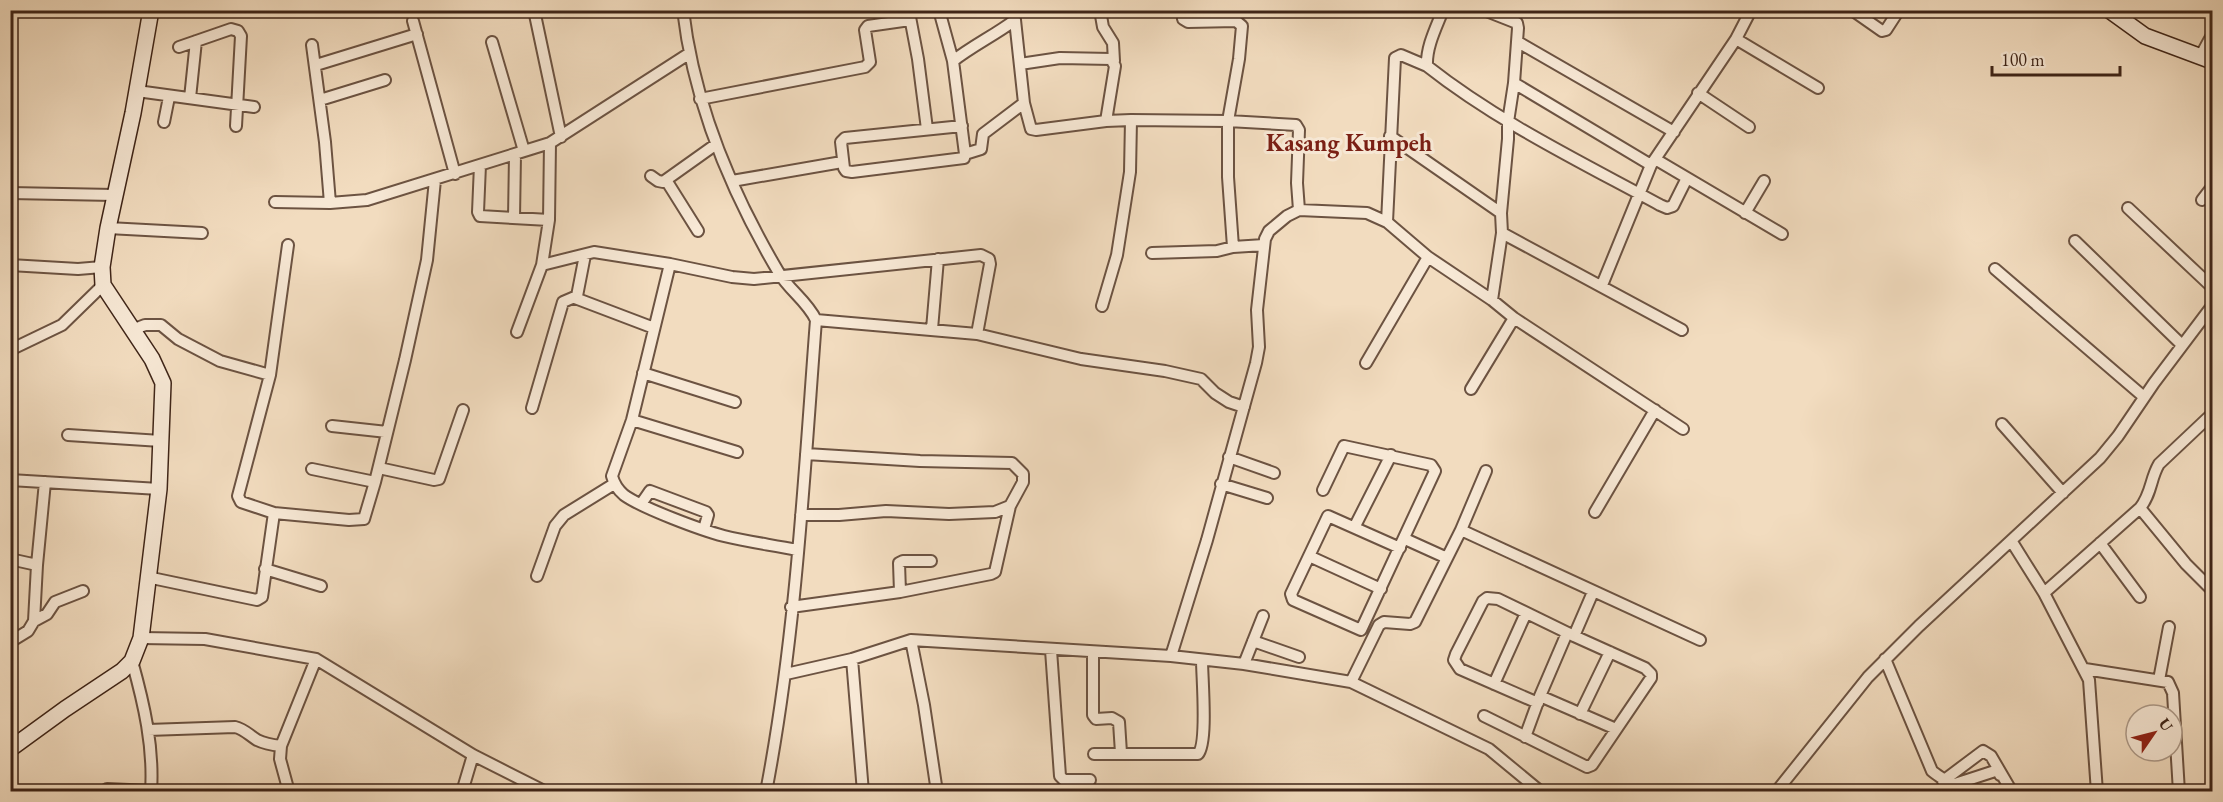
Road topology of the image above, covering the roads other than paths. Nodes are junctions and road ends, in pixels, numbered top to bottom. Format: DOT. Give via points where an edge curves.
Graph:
graph roads {
  1 [pos="151,10"];
  2 [pos="534,10"];
  3 [pos="682,10"];
  4 [pos="939,10"];
  5 [pos="1100,10"];
  6 [pos="1182,10"];
  7 [pos="1443,10"];
  8 [pos="1484,10"];
  9 [pos="1751,10"];
  10 [pos="1852,10"];
  11 [pos="2109,10"];
  12 [pos="1897,13"];
  13 [pos="913,15"];
  14 [pos="1013,15"];
  15 [pos="412,21"];
  16 [pos="417,34"];
  17 [pos="2212,35"];
  18 [pos="1736,39"];
  19 [pos="196,41"];
  20 [pos="492,42"];
  21 [pos="1518,42"];
  22 [pos="312,45"];
  23 [pos="179,47"];
  24 [pos="690,53"];
  25 [pos="2206,59"];
  26 [pos="953,61"];
  27 [pos="1114,61"];
  28 [pos="1020,64"];
  29 [pos="316,65"];
  30 [pos="1427,66"];
  31 [pos="385,80"];
  32 [pos="1514,83"];
  33 [pos="1818,88"];
  34 [pos="137,91"];
  35 [pos="1698,93"];
  36 [pos="169,97"];
  37 [pos="190,98"];
  38 [pos="700,99"];
  39 [pos="320,100"];
  40 [pos="1024,103"];
  41 [pos="236,105"];
  42 [pos="254,108"];
  43 [pos="1131,120"];
  44 [pos="1106,121"];
  45 [pos="1228,121"];
  46 [pos="164,122"];
  47 [pos="1508,122"];
  48 [pos="236,126"];
  49 [pos="962,126"];
  50 [pos="1749,127"];
  51 [pos="927,129"];
  52 [pos="1674,132"];
  53 [pos="1390,136"];
  54 [pos="561,137"];
  55 [pos="550,143"];
  56 [pos="715,145"];
  57 [pos="519,153"];
  58 [pos="965,154"];
  59 [pos="842,162"];
  60 [pos="1653,162"];
  61 [pos="480,165"];
  62 [pos="455,174"];
  63 [pos="651,176"];
  64 [pos="1687,178"];
  65 [pos="435,180"];
  66 [pos="666,180"];
  67 [pos="732,181"];
  68 [pos="1764,181"];
  69 [pos="2212,187"];
  70 [pos="10,193"];
  71 [pos="1639,194"];
  72 [pos="114,195"];
  73 [pos="2202,200"];
  74 [pos="275,202"];
  75 [pos="330,203"];
  76 [pos="2128,208"];
  77 [pos="1299,210"];
  78 [pos="1501,213"];
  79 [pos="1745,213"];
  80 [pos="514,218"];
  81 [pos="549,220"];
  82 [pos="1387,222"];
  83 [pos="108,228"];
  84 [pos="698,231"];
  85 [pos="202,233"];
  86 [pos="1502,233"];
  87 [pos="1782,234"];
  88 [pos="2075,241"];
  89 [pos="288,245"];
  90 [pos="1264,245"];
  91 [pos="1233,247"];
  92 [pos="1152,253"];
  93 [pos="585,255"];
  94 [pos="1428,257"];
  95 [pos="938,259"];
  96 [pos="670,264"];
  97 [pos="10,265"];
  98 [pos="542,266"];
  99 [pos="102,267"];
  100 [pos="1995,269"];
  101 [pos="780,276"];
  102 [pos="103,285"];
  103 [pos="1602,285"];
  104 [pos="2212,287"];
  105 [pos="575,298"];
  106 [pos="1492,300"];
  107 [pos="1102,306"];
  108 [pos="2212,306"];
  109 [pos="1514,318"];
  110 [pos="816,320"];
  111 [pos="654,328"];
  112 [pos="932,329"];
  113 [pos="132,330"];
  114 [pos="1682,330"];
  115 [pos="517,332"];
  116 [pos="977,334"];
  117 [pos="2182,345"];
  118 [pos="10,350"];
  119 [pos="1366,363"];
  120 [pos="643,373"];
  121 [pos="270,375"];
  122 [pos="1471,389"];
  123 [pos="2144,397"];
  124 [pos="735,402"];
  125 [pos="1244,407"];
  126 [pos="532,408"];
  127 [pos="463,410"];
  128 [pos="1654,410"];
  129 [pos="2212,414"];
  130 [pos="632,420"];
  131 [pos="2002,424"];
  132 [pos="332,426"];
  133 [pos="1683,429"];
  134 [pos="387,432"];
  135 [pos="68,435"];
  136 [pos="161,441"];
  137 [pos="737,452"];
  138 [pos="806,454"];
  139 [pos="1391,455"];
  140 [pos="1229,457"];
  141 [pos="379,468"];
  142 [pos="312,469"];
  143 [pos="1486,471"];
  144 [pos="1274,473"];
  145 [pos="10,480"];
  146 [pos="45,482"];
  147 [pos="375,482"];
  148 [pos="614,484"];
  149 [pos="1221,484"];
  150 [pos="159,489"];
  151 [pos="1323,490"];
  152 [pos="2063,493"];
  153 [pos="1267,498"];
  154 [pos="641,504"];
  155 [pos="1010,506"];
  156 [pos="2140,508"];
  157 [pos="1595,512"];
  158 [pos="274,513"];
  159 [pos="801,515"];
  160 [pos="1355,526"];
  161 [pos="704,529"];
  162 [pos="1461,530"];
  163 [pos="2012,542"];
  164 [pos="1402,543"];
  165 [pos="2100,543"];
  166 [pos="797,550"];
  167 [pos="1309,556"];
  168 [pos="1447,558"];
  169 [pos="10,560"];
  170 [pos="931,561"];
  171 [pos="37,565"];
  172 [pos="266,569"];
  173 [pos="537,576"];
  174 [pos="147,577"];
  175 [pos="321,586"];
  176 [pos="1381,589"];
  177 [pos="2212,590"];
  178 [pos="83,591"];
  179 [pos="900,592"];
  180 [pos="1593,592"];
  181 [pos="2044,593"];
  182 [pos="2140,597"];
  183 [pos="791,607"];
  184 [pos="1526,613"];
  185 [pos="1263,616"];
  186 [pos="34,621"];
  187 [pos="2169,627"];
  188 [pos="1571,634"];
  189 [pos="141,638"];
  190 [pos="911,640"];
  191 [pos="1700,640"];
  192 [pos="1253,641"];
  193 [pos="10,642"];
  194 [pos="1051,650"];
  195 [pos="1093,652"];
  196 [pos="1610,652"];
  197 [pos="1171,656"];
  198 [pos="1299,657"];
  199 [pos="316,659"];
  200 [pos="852,659"];
  201 [pos="1885,659"];
  202 [pos="1202,660"];
  203 [pos="132,661"];
  204 [pos="1244,664"];
  205 [pos="2085,669"];
  206 [pos="786,674"];
  207 [pos="2159,680"];
  208 [pos="1351,682"];
  209 [pos="1494,684"];
  210 [pos="1539,700"];
  211 [pos="1580,714"];
  212 [pos="1484,716"];
  213 [pos="1616,729"];
  214 [pos="148,730"];
  215 [pos="1526,737"];
  216 [pos="281,746"];
  217 [pos="10,749"];
  218 [pos="1121,753"];
  219 [pos="1094,754"];
  220 [pos="473,755"];
  221 [pos="1998,770"];
  222 [pos="1090,780"];
  223 [pos="1951,786"];
  224 [pos="107,789"];
  225 [pos="151,791"];
  226 [pos="289,792"];
  227 [pos="462,792"];
  228 [pos="546,792"];
  229 [pos="766,792"];
  230 [pos="863,792"];
  231 [pos="937,792"];
  232 [pos="1541,792"];
  233 [pos="1776,792"];
  234 [pos="2005,792"];
  235 [pos="2012,792"];
  236 [pos="2097,792"];
  237 [pos="2179,792"];
  1 -- 34 [label="street"];
  2 -- 54 [label="street"];
  3 -- 24 [label="street"];
  4 -- 26 [label="street"];
  5 -- 27 [label="street" via="1103,27 1113,43"];
  6 -- 45 [label="street" via="1183,19 1188,22 1236,21 1242,26"];
  7 -- 30 [label="street" via="1428,50"];
  8 -- 21 [label="street" via="1516,23"];
  9 -- 18 [label="street"];
  10 -- 12 [label="street" via="1882,32"];
  11 -- 25 [label="street" via="2145,36"];
  13 -- 38 [label="street" via="868,26 865,30 870,62 866,67"];
  13 -- 51 [label="street"];
  14 -- 26 [label="street" via="993,36"];
  14 -- 28 [label="street"];
  15 -- 16 [label="street"];
  16 -- 29 [label="street"];
  16 -- 62 [label="street"];
  17 -- 25 [label="street"];
  18 -- 33 [label="street"];
  18 -- 35 [label="street"];
  19 -- 23 [label="street"];
  19 -- 37 [label="street"];
  19 -- 41 [label="street" via="231,29 238,31 241,36"];
  20 -- 57 [label="street"];
  21 -- 32 [label="street"];
  21 -- 52 [label="street"];
  22 -- 29 [label="street"];
  24 -- 38 [label="street"];
  24 -- 54 [label="street"];
  26 -- 49 [label="street"];
  27 -- 28 [label="street" via="1060,58"];
  27 -- 44 [label="street"];
  28 -- 40 [label="street"];
  29 -- 39 [label="street"];
  30 -- 47 [label="street"];
  30 -- 53 [label="street" via="1401,55 1395,58"];
  31 -- 39 [label="street"];
  32 -- 47 [label="street"];
  32 -- 60 [label="street"];
  34 -- 36 [label="street"];
  34 -- 72 [label="street"];
  35 -- 50 [label="street"];
  35 -- 52 [label="street"];
  36 -- 37 [label="street"];
  36 -- 46 [label="street"];
  37 -- 41 [label="street"];
  38 -- 56 [label="street"];
  39 -- 75 [label="street"];
  40 -- 44 [label="street" via="1031,129"];
  40 -- 58 [label="street" via="983,134 981,149"];
  41 -- 42 [label="street"];
  41 -- 48 [label="street"];
  43 -- 44 [label="street"];
  43 -- 45 [label="street"];
  43 -- 107 [label="street" via="1130,172 1117,255"];
  45 -- 77 [label="street" via="1296,124"];
  45 -- 91 [label="street"];
  47 -- 71 [label="street"];
  47 -- 78 [label="street"];
  49 -- 51 [label="street"];
  49 -- 58 [label="street"];
  51 -- 59 [label="street" via="845,138 841,142"];
  52 -- 60 [label="street"];
  53 -- 78 [label="street"];
  53 -- 82 [label="street"];
  54 -- 55 [label="street"];
  55 -- 57 [label="street"];
  55 -- 81 [label="street"];
  56 -- 66 [label="street"];
  56 -- 67 [label="street"];
  57 -- 61 [label="street"];
  57 -- 80 [label="street"];
  58 -- 59 [label="street" via="963,158 852,172 846,171"];
  59 -- 67 [label="street"];
  60 -- 64 [label="street"];
  60 -- 71 [label="street"];
  61 -- 62 [label="street"];
  61 -- 80 [label="street" via="478,214"];
  62 -- 65 [label="street"];
  63 -- 66 [label="street" via="658,181"];
  64 -- 71 [label="street" via="1673,206 1667,208"];
  64 -- 79 [label="street"];
  65 -- 75 [label="street" via="368,200"];
  65 -- 134 [label="street" via="427,260"];
  66 -- 84 [label="street"];
  67 -- 101 [label="street"];
  68 -- 79 [label="street"];
  69 -- 73 [label="street"];
  70 -- 72 [label="street"];
  71 -- 103 [label="street"];
  72 -- 83 [label="street"];
  74 -- 75 [label="street"];
  76 -- 104 [label="street"];
  77 -- 82 [label="street" via="1361,212"];
  77 -- 90 [label="street" via="1269,231"];
  78 -- 86 [label="street"];
  79 -- 87 [label="street"];
  80 -- 81 [label="street"];
  81 -- 98 [label="street"];
  82 -- 94 [label="street"];
  83 -- 85 [label="street"];
  83 -- 99 [label="street"];
  86 -- 103 [label="street"];
  86 -- 106 [label="street"];
  88 -- 117 [label="street"];
  89 -- 121 [label="street"];
  90 -- 91 [label="street"];
  90 -- 125 [label="street" via="1257,310 1259,347"];
  91 -- 92 [label="street"];
  93 -- 96 [label="street" via="594,252"];
  93 -- 98 [label="street"];
  93 -- 105 [label="street"];
  94 -- 106 [label="street"];
  94 -- 119 [label="street"];
  95 -- 101 [label="street"];
  95 -- 112 [label="street"];
  95 -- 116 [label="street" via="981,255 989,259"];
  96 -- 101 [label="street" via="753,279"];
  96 -- 111 [label="street"];
  97 -- 99 [label="street"];
  98 -- 115 [label="street"];
  99 -- 102 [label="street"];
  100 -- 123 [label="street"];
  101 -- 110 [label="street"];
  102 -- 113 [label="street"];
  102 -- 118 [label="street" via="62,325"];
  103 -- 114 [label="street"];
  105 -- 111 [label="street"];
  105 -- 126 [label="street" via="563,302"];
  106 -- 109 [label="street"];
  108 -- 117 [label="street"];
  109 -- 122 [label="street"];
  109 -- 128 [label="street"];
  110 -- 112 [label="street"];
  110 -- 138 [label="street"];
  111 -- 120 [label="street"];
  112 -- 116 [label="street"];
  113 -- 121 [label="street" via="161,325 178,339 220,361"];
  113 -- 136 [label="street" via="163,383"];
  116 -- 125 [label="street" via="1081,359 1195,377 1229,402"];
  117 -- 123 [label="street"];
  120 -- 124 [label="street"];
  120 -- 130 [label="street"];
  121 -- 158 [label="street" via="238,496 241,502"];
  123 -- 152 [label="street" via="2100,458"];
  125 -- 140 [label="street"];
  127 -- 141 [label="street" via="439,479"];
  128 -- 133 [label="street"];
  128 -- 157 [label="street"];
  129 -- 156 [label="street" via="2159,464 2149,498"];
  130 -- 137 [label="street"];
  130 -- 148 [label="street" via="612,476"];
  131 -- 152 [label="street"];
  132 -- 134 [label="street"];
  134 -- 141 [label="street"];
  135 -- 136 [label="street"];
  136 -- 150 [label="street"];
  138 -- 155 [label="street" via="1012,463 1023,474 1023,482"];
  138 -- 159 [label="street"];
  139 -- 151 [label="street" via="1344,446"];
  139 -- 160 [label="street"];
  139 -- 164 [label="street" via="1431,465 1435,471"];
  140 -- 144 [label="street"];
  140 -- 149 [label="street"];
  141 -- 147 [label="street"];
  142 -- 147 [label="street"];
  143 -- 162 [label="street"];
  145 -- 146 [label="street"];
  146 -- 150 [label="street"];
  146 -- 171 [label="street"];
  147 -- 158 [label="street" via="364,519"];
  148 -- 154 [label="street"];
  148 -- 173 [label="street" via="564,515 555,526"];
  149 -- 153 [label="street"];
  149 -- 197 [label="street"];
  150 -- 174 [label="street"];
  152 -- 163 [label="street"];
  154 -- 161 [label="street"];
  154 -- 161 [label="street" via="650,491 706,512"];
  155 -- 159 [label="street" via="995,512 950,514 885,511"];
  155 -- 179 [label="street" via="995,572"];
  156 -- 165 [label="street"];
  156 -- 177 [label="street"];
  158 -- 172 [label="street"];
  159 -- 166 [label="street"];
  160 -- 164 [label="street"];
  160 -- 167 [label="street" via="1328,516"];
  161 -- 166 [label="street"];
  162 -- 168 [label="street"];
  162 -- 180 [label="street"];
  163 -- 181 [label="street"];
  163 -- 201 [label="street"];
  164 -- 168 [label="street"];
  164 -- 176 [label="street"];
  165 -- 181 [label="street"];
  165 -- 182 [label="street"];
  166 -- 183 [label="street"];
  167 -- 176 [label="street"];
  167 -- 176 [label="street" via="1291,597 1359,630"];
  168 -- 208 [label="street" via="1414,622 1379,625"];
  169 -- 171 [label="street"];
  170 -- 179 [label="street" via="899,563"];
  171 -- 186 [label="street"];
  172 -- 174 [label="street" via="262,597 257,600"];
  172 -- 175 [label="street"];
  174 -- 189 [label="street"];
  178 -- 186 [label="street" via="55,602 47,614"];
  179 -- 183 [label="street"];
  180 -- 188 [label="street"];
  180 -- 191 [label="street"];
  181 -- 205 [label="street"];
  183 -- 206 [label="street"];
  184 -- 188 [label="street"];
  184 -- 209 [label="street"];
  184 -- 209 [label="street" via="1498,599 1487,598 1456,654 1454,660 1460,669"];
  185 -- 192 [label="street"];
  186 -- 193 [label="street" via="28,631"];
  187 -- 207 [label="street"];
  188 -- 196 [label="street"];
  188 -- 210 [label="street"];
  189 -- 199 [label="street" via="205,639"];
  189 -- 203 [label="street"];
  190 -- 194 [label="street"];
  190 -- 200 [label="street"];
  190 -- 231 [label="street"];
  192 -- 198 [label="street"];
  192 -- 204 [label="street"];
  194 -- 195 [label="street"];
  194 -- 222 [label="street" via="1060,777"];
  195 -- 197 [label="street"];
  195 -- 218 [label="street" via="1093,715 1096,719 1112,718 1119,722"];
  196 -- 211 [label="street"];
  196 -- 213 [label="street" via="1651,674"];
  197 -- 202 [label="street"];
  199 -- 216 [label="street"];
  199 -- 220 [label="street"];
  200 -- 206 [label="street"];
  200 -- 230 [label="street"];
  201 -- 223 [label="street" via="1932,771"];
  201 -- 233 [label="street"];
  202 -- 204 [label="street"];
  202 -- 218 [label="street" via="1201,752"];
  203 -- 214 [label="street"];
  203 -- 217 [label="street"];
  204 -- 208 [label="street"];
  205 -- 207 [label="street"];
  205 -- 236 [label="street"];
  206 -- 229 [label="street"];
  207 -- 237 [label="street" via="2168,682 2173,693"];
  208 -- 232 [label="street" via="1489,749"];
  209 -- 210 [label="street"];
  210 -- 211 [label="street"];
  210 -- 215 [label="street"];
  211 -- 213 [label="street"];
  212 -- 215 [label="street"];
  213 -- 215 [label="street" via="1598,760 1587,767"];
  214 -- 216 [label="street" via="235,727 266,744"];
  214 -- 225 [label="street" via="153,769"];
  216 -- 226 [label="street" via="280,759"];
  218 -- 219 [label="street"];
  220 -- 227 [label="street"];
  220 -- 228 [label="street"];
  221 -- 223 [label="street"];
  221 -- 223 [label="street" via="1991,756 1983,751"];
  221 -- 234 [label="street"];
  221 -- 235 [label="street"];
  224 -- 225 [label="street"];
}
